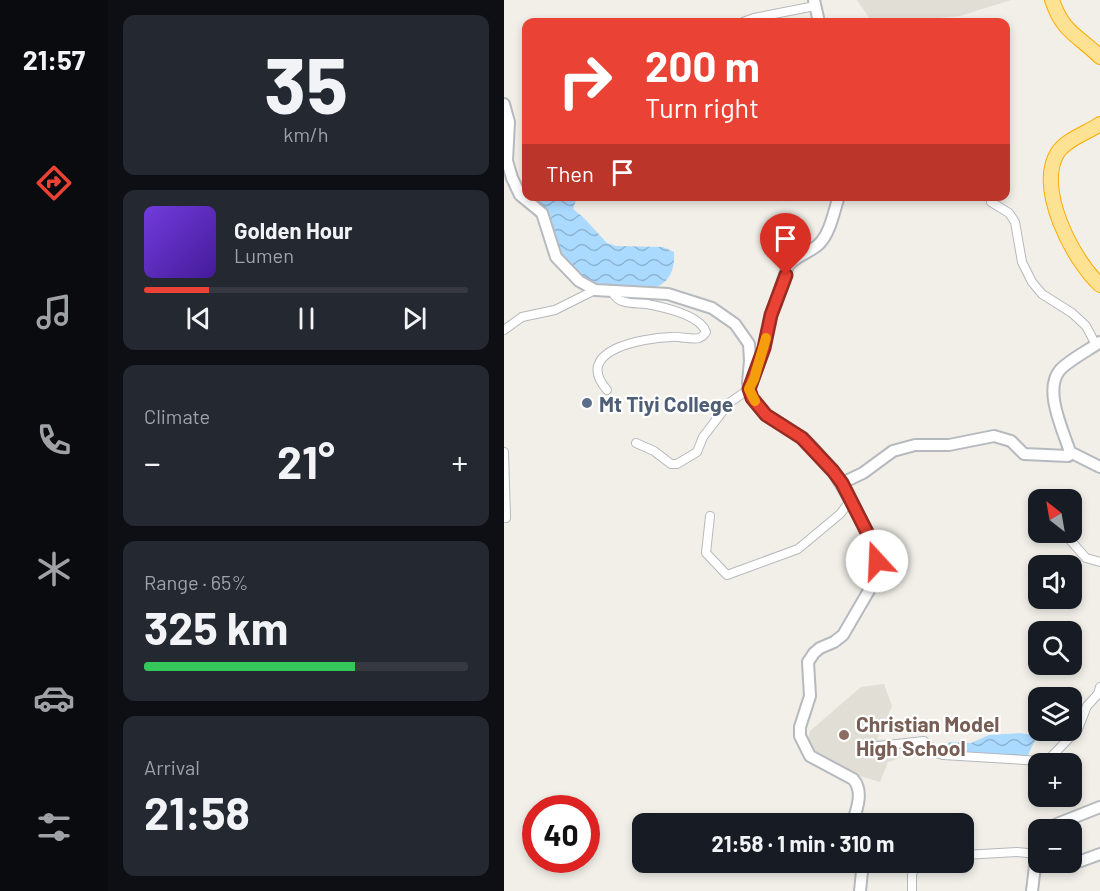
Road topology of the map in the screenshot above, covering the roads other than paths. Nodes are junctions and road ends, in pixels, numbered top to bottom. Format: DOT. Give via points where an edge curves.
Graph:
graph roads {
  1 [pos="1045,0"];
  2 [pos="1052,0"];
  3 [pos="815,3"];
  4 [pos="754,18"];
  5 [pos="818,18"];
  6 [pos="1062,23"];
  7 [pos="1100,57"];
  8 [pos="504,104"];
  9 [pos="1100,124"];
  10 [pos="522,197"];
  11 [pos="527,201"];
  12 [pos="837,201"];
  13 [pos="992,202"];
  14 [pos="1100,285"];
  15 [pos="596,290"];
  16 [pos="612,292"];
  17 [pos="504,330"];
  18 [pos="1098,343"];
  19 [pos="749,389"];
  20 [pos="607,390"];
  21 [pos="636,443"];
  22 [pos="504,452"];
  23 [pos="1070,452"];
  24 [pos="1100,467"];
  25 [pos="842,483"];
  26 [pos="851,500"];
  27 [pos="710,516"];
  28 [pos="506,518"];
  29 [pos="1071,543"];
  30 [pos="1100,562"];
  31 [pos="1100,687"];
  32 [pos="878,746"];
  33 [pos="1100,807"];
  34 [pos="855,813"];
  35 [pos="1070,819"];
  36 [pos="974,854"];
  37 [pos="1100,854"];
  38 [pos="1028,856"];
  39 [pos="1082,861"];
  40 [pos="862,873"];
  41 [pos="913,873"];
  42 [pos="1035,873"];
  43 [pos="860,891"];
  44 [pos="912,891"];
  45 [pos="1032,891"];
  1 -- 6 [label="street"];
  2 -- 6 [label="highway"];
  3 -- 4 [label="street"];
  3 -- 5 [label="street"];
  6 -- 7 [label="highway"];
  8 -- 10 [label="street" via="509,122 508,167"];
  9 -- 14 [label="highway" via="1058,152 1052,188 1068,241"];
  11 -- 15 [label="street" via="542,213 556,257 579,281"];
  12 -- 19 [label="street" via="824,239 788,266"];
  13 -- 18 [label="street" via="1015,222 1022,262 1032,282 1042,294 1072,313"];
  15 -- 16 [label="street"];
  15 -- 17 [label="street" via="555,310 522,318"];
  16 -- 19 [label="street" via="668,294 727,317 749,344"];
  16 -- 20 [label="street" via="624,302 646,304 691,318 700,322 706,332 696,339 651,339 608,352 600,359 596,371"];
  18 -- 23 [label="street" via="1060,370 1053,389 1054,406"];
  19 -- 21 [label="street" via="729,403 703,437 697,452 677,464"];
  19 -- 25 [label="street" via="766,415 808,443"];
  22 -- 28 [label="street"];
  23 -- 24 [label="street"];
  23 -- 25 [label="street" via="1068,456 1024,454 1011,441 994,436 949,445 915,445 893,451"];
  25 -- 26 [label="street"];
  26 -- 27 [label="street" via="798,549 727,575 706,553"];
  26 -- 34 [label="street" via="874,546 877,561 871,587 843,635 813,653 808,662 810,696 800,736 810,756 858,784"];
  29 -- 30 [label="street" via="1086,558"];
  31 -- 32 [label="street" via="1078,729 1042,761 943,755 924,741"];
  33 -- 35 [label="street"];
  36 -- 38 [label="street" via="1017,852"];
  37 -- 39 [label="street"];
  40 -- 43 [label="street"];
  41 -- 44 [label="street"];
  42 -- 45 [label="street"];
}
